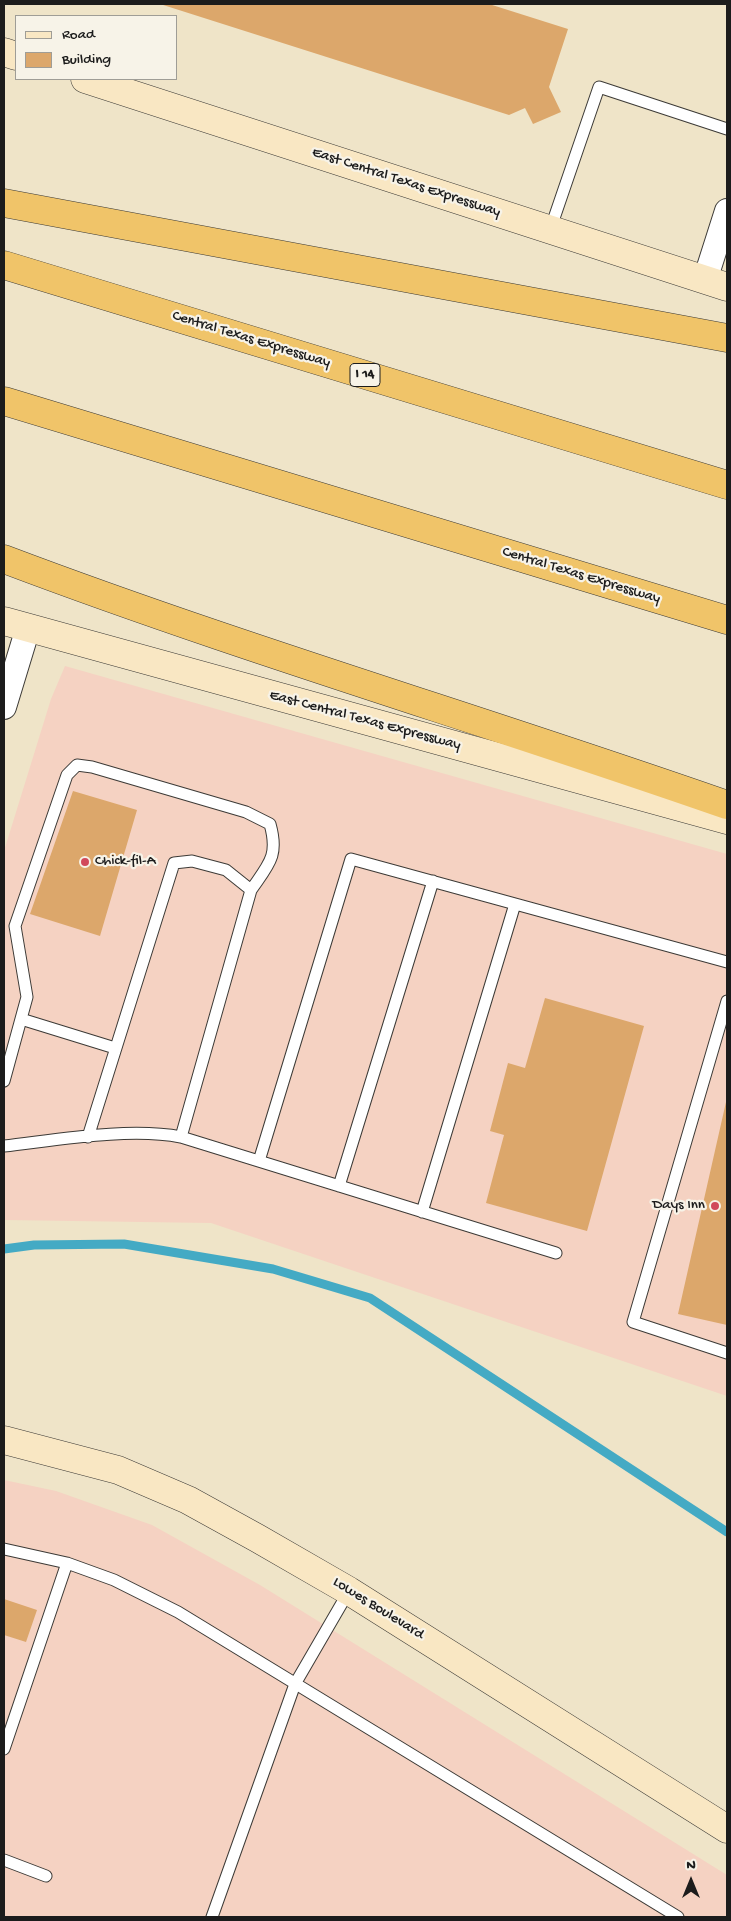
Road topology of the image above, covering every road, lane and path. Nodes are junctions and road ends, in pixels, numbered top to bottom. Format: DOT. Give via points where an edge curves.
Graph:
graph roads {
  1 [pos="88,80"];
  2 [pos="727,129"];
  3 [pos="4,203"];
  4 [pos="727,211"];
  5 [pos="550,230"];
  6 [pos="4,265"];
  7 [pos="716,284"];
  8 [pos="727,338"];
  9 [pos="4,401"];
  10 [pos="727,485"];
  11 [pos="4,559"];
  12 [pos="727,620"];
  13 [pos="16,624"];
  14 [pos="4,707"];
  15 [pos="727,805"];
  16 [pos="727,820"];
  17 [pos="433,881"];
  18 [pos="251,890"];
  19 [pos="514,904"];
  20 [pos="727,962"];
  21 [pos="727,1001"];
  22 [pos="21,1019"];
  23 [pos="115,1048"];
  24 [pos="4,1081"];
  25 [pos="88,1137"];
  26 [pos="181,1137"];
  27 [pos="4,1146"];
  28 [pos="259,1161"];
  29 [pos="339,1186"];
  30 [pos="422,1212"];
  31 [pos="556,1253"];
  32 [pos="727,1352"];
  33 [pos="4,1440"];
  34 [pos="4,1549"];
  35 [pos="67,1563"];
  36 [pos="349,1591"];
  37 [pos="294,1684"];
  38 [pos="4,1750"];
  39 [pos="727,1829"];
  40 [pos="4,1860"];
  41 [pos="46,1876"];
  42 [pos="212,1917"];
  43 [pos="678,1917"];
  1 -- 5 [label="main road, East Central Texas Expressway"];
  2 -- 5 [label="lane" via="599,87"];
  3 -- 8 [label="highway"];
  4 -- 7 [label="street"];
  5 -- 7 [label="main road, East Central Texas Expressway"];
  6 -- 10 [label="highway, Central Texas Expressway / I 14"];
  9 -- 12 [label="highway, Central Texas Expressway"];
  11 -- 15 [label="highway" via="116,601 580,753"];
  13 -- 14 [label="street"];
  13 -- 16 [label="main road, East Central Texas Expressway"];
  17 -- 19 [label="lane"];
  17 -- 28 [label="lane" via="351,859"];
  17 -- 29 [label="lane"];
  18 -- 22 [label="lane" via="271,861 275,842 270,824 246,812 77,765 67,775 15,926 27,997"];
  18 -- 23 [label="lane" via="226,870 192,861 174,863"];
  18 -- 26 [label="lane"];
  19 -- 20 [label="lane"];
  19 -- 30 [label="lane"];
  21 -- 32 [label="lane" via="633,1322"];
  22 -- 23 [label="lane"];
  22 -- 24 [label="lane"];
  23 -- 25 [label="lane"];
  25 -- 26 [label="lane" via="163,1134"];
  25 -- 27 [label="lane"];
  26 -- 28 [label="lane"];
  28 -- 29 [label="lane"];
  29 -- 30 [label="lane"];
  30 -- 31 [label="lane"];
  33 -- 36 [label="main road, Lowes Boulevard" via="118,1470 188,1500"];
  34 -- 35 [label="lane"];
  35 -- 37 [label="lane" via="114,1580 178,1612"];
  35 -- 38 [label="lane"];
  36 -- 37 [label="lane"];
  36 -- 39 [label="main road, Lowes Boulevard"];
  37 -- 42 [label="lane"];
  37 -- 43 [label="lane"];
  40 -- 41 [label="lane"];
}
